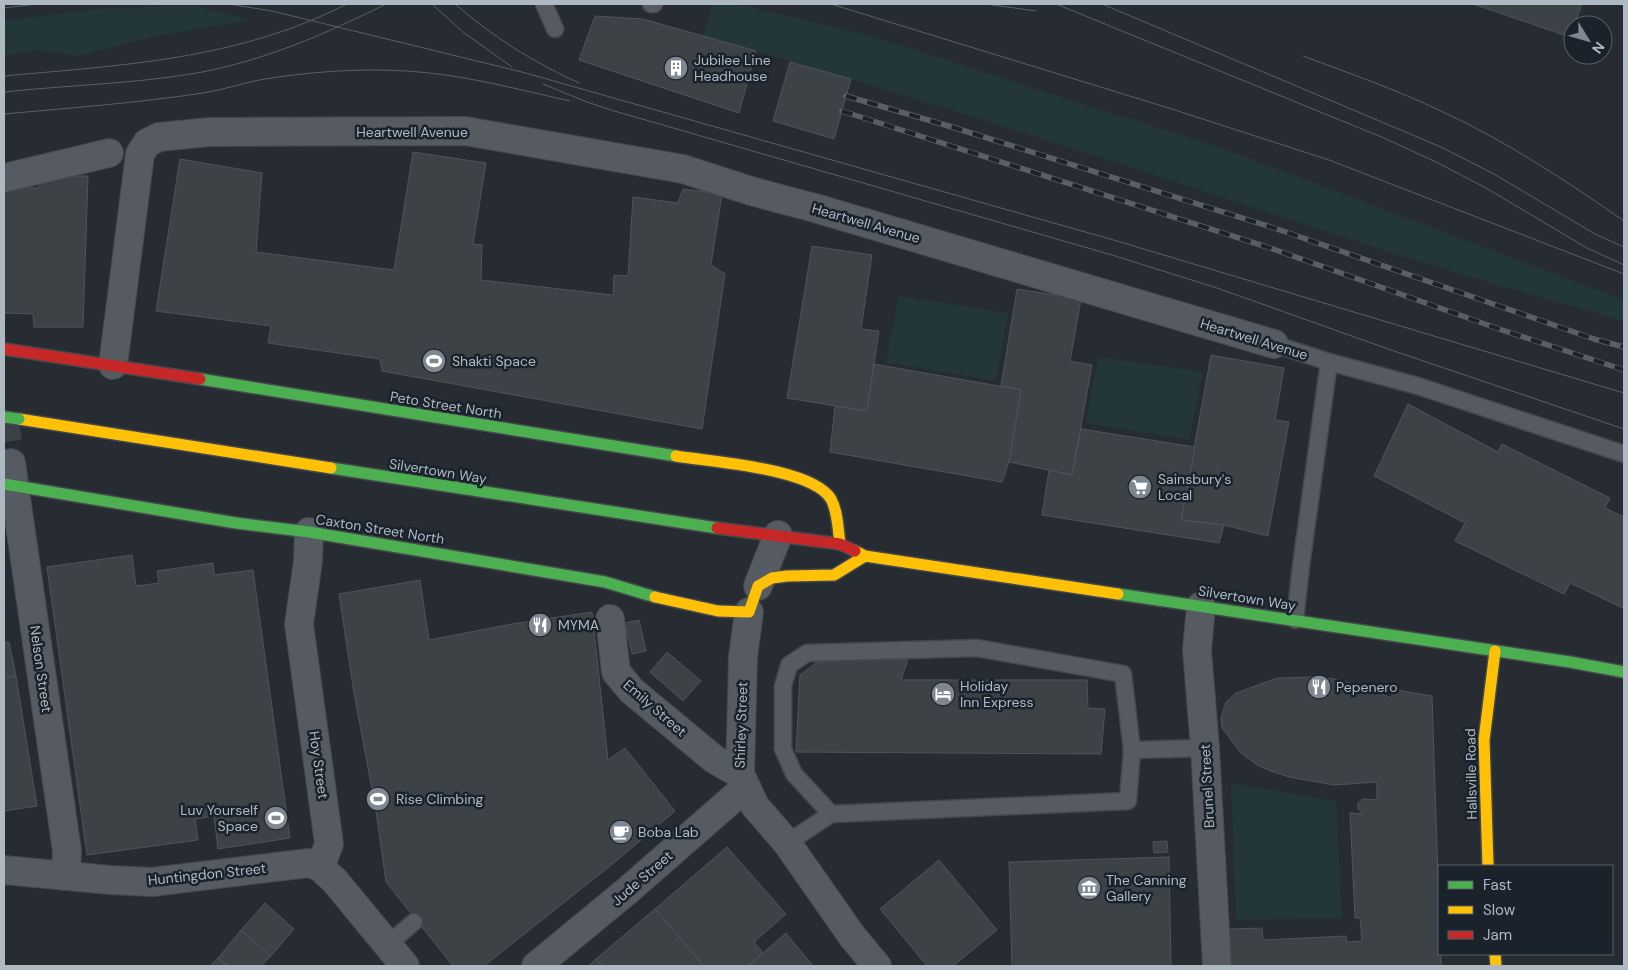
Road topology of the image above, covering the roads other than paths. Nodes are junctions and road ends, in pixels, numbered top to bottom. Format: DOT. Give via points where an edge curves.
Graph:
graph roads {
  1 [pos="544,4"];
  2 [pos="555,29"];
  3 [pos="109,153"];
  4 [pos="140,154"];
  5 [pos="4,178"];
  6 [pos="1274,344"];
  7 [pos="4,350"];
  8 [pos="1329,362"];
  9 [pos="113,365"];
  10 [pos="4,417"];
  11 [pos="1624,454"];
  12 [pos="10,478"];
  13 [pos="309,532"];
  14 [pos="778,535"];
  15 [pos="840,544"];
  16 [pos="865,556"];
  17 [pos="758,586"];
  18 [pos="1201,606"];
  19 [pos="748,612"];
  20 [pos="610,619"];
  21 [pos="1296,620"];
  22 [pos="1496,651"];
  23 [pos="1624,672"];
  24 [pos="1205,748"];
  25 [pos="1132,750"];
  26 [pos="743,781"];
  27 [pos="831,814"];
  28 [pos="787,843"];
  29 [pos="1488,865"];
  30 [pos="320,867"];
  31 [pos="4,870"];
  32 [pos="66,876"];
  33 [pos="414,922"];
  34 [pos="387,945"];
  35 [pos="405,966"];
  36 [pos="536,966"];
  37 [pos="877,966"];
  38 [pos="1217,966"];
  1 -- 2 [label="lane"];
  3 -- 4 [label="lane"];
  3 -- 5 [label="street"];
  4 -- 6 [label="street, Heartwell Avenue" via="147,143 159,137 210,132 465,131 683,169"];
  4 -- 9 [label="street"];
  6 -- 8 [label="lane, Heartwell Avenue"];
  7 -- 9 [label="street, Peto Street North"];
  8 -- 11 [label="lane, Heartwell Avenue" via="1418,386"];
  8 -- 21 [label="lane" via="1300,566"];
  9 -- 15 [label="street, Peto Street North" via="770,470 807,481 831,499"];
  10 -- 14 [label="street, Silvertown Way, bridge" via="694,526"];
  12 -- 13 [label="street, Caxton Street North" via="226,521"];
  12 -- 32 [label="street, Nelson Street" via="67,851"];
  13 -- 19 [label="street, Caxton Street North" via="605,582 690,606"];
  13 -- 30 [label="street, Hoy Street" via="300,624 328,844"];
  14 -- 15 [label="street, Silvertown Way"];
  14 -- 17 [label="street, Shirley Street"];
  15 -- 16 [label="street, Silvertown Way"];
  16 -- 17 [label="street" via="834,575 772,578"];
  16 -- 18 [label="street, Silvertown Way"];
  17 -- 19 [label="street, Shirley Street"];
  18 -- 21 [label="street, Silvertown Way"];
  18 -- 24 [label="street, Brunel Street" via="1197,650"];
  19 -- 26 [label="street, Shirley Street" via="743,657"];
  20 -- 26 [label="street, Emily Street" via="616,672 632,691"];
  21 -- 22 [label="street, Silvertown Way"];
  22 -- 23 [label="street, Silvertown Way"];
  22 -- 29 [label="street, Hallsville Road" via="1484,740"];
  24 -- 25 [label="lane"];
  24 -- 38 [label="street, Brunel Street"];
  25 -- 27 [label="lane" via="1128,800"];
  25 -- 27 [label="lane" via="1123,674 977,648 808,653 789,665 783,686 783,748 794,774"];
  26 -- 28 [label="street, Shirley Street" via="755,806"];
  26 -- 36 [label="street, Jude Street" via="627,891"];
  27 -- 28 [label="lane"];
  28 -- 37 [label="street, Shirley Street"];
  30 -- 32 [label="street, Huntingdon Street" via="309,862 295,863 152,882"];
  30 -- 34 [label="street"];
  31 -- 32 [label="street, Huntingdon Street"];
  33 -- 34 [label="lane"];
  34 -- 35 [label="street"];
}
